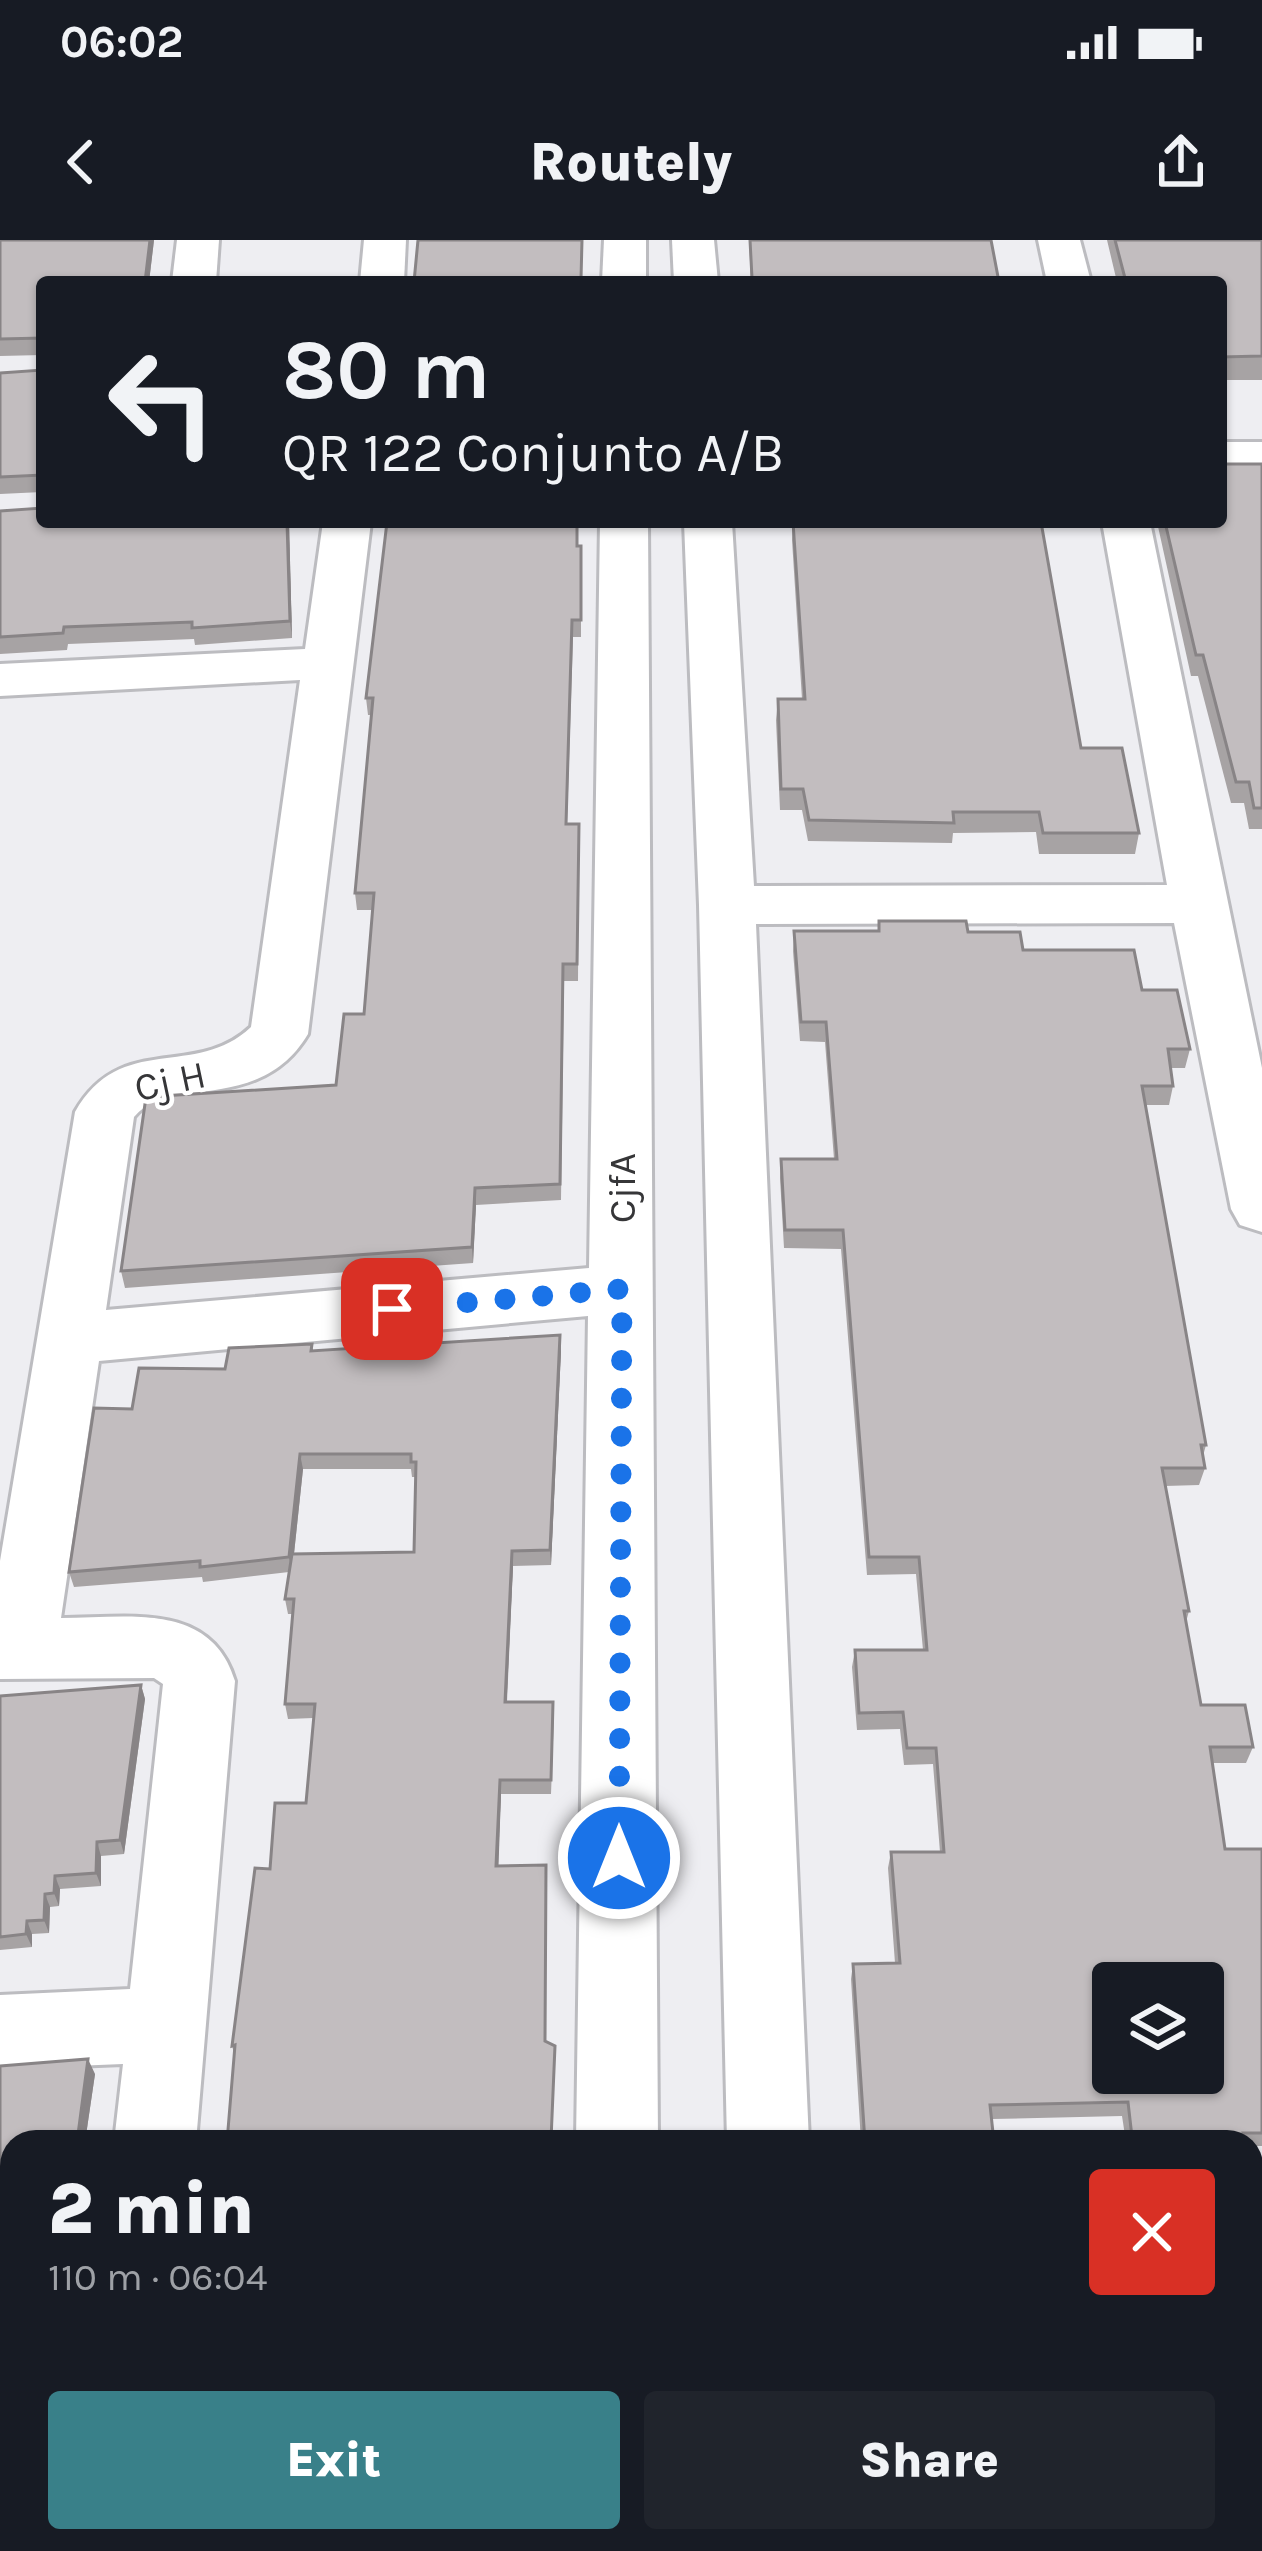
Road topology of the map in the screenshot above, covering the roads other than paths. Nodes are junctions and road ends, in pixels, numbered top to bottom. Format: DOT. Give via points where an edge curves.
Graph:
graph roads {
  1 [pos="198,240"];
  2 [pos="385,240"];
  3 [pos="625,240"];
  4 [pos="694,240"];
  5 [pos="1058,240"];
  6 [pos="195,276"];
  7 [pos="382,276"];
  8 [pos="624,276"];
  9 [pos="695,276"];
  10 [pos="1067,276"];
  11 [pos="1227,456"];
  12 [pos="1262,456"];
  13 [pos="345,528"];
  14 [pos="624,528"];
  15 [pos="707,528"];
  16 [pos="1127,528"];
  17 [pos="329,663"];
  18 [pos="0,680"];
  19 [pos="1198,904"];
  20 [pos="727,905"];
  21 [pos="1262,1209"];
  22 [pos="622,1289"];
  23 [pos="71,1338"];
  24 [pos="10,1648"];
  25 [pos="169,2025"];
  26 [pos="0,2032"];
  27 [pos="156,2130"];
  28 [pos="617,2130"];
  29 [pos="768,2130"];
  1 -- 6 [label="street"];
  2 -- 7 [label="street"];
  3 -- 8 [label="street"];
  4 -- 9 [label="street"];
  5 -- 10 [label="street"];
  11 -- 12 [label="street"];
  13 -- 17 [label="street, Cj H"];
  14 -- 22 [label="street, CjfA"];
  15 -- 20 [label="street"];
  16 -- 19 [label="street"];
  17 -- 18 [label="street"];
  17 -- 23 [label="street, Cj H" via="279,1034 243,1067 132,1084 112,1098"];
  19 -- 20 [label="street"];
  19 -- 21 [label="street"];
  20 -- 29 [label="street"];
  22 -- 23 [label="street"];
  22 -- 28 [label="street, CjfA"];
  23 -- 24 [label="street, Cj H"];
  24 -- 25 [label="street" via="165,1648 195,1667"];
  25 -- 26 [label="street"];
  25 -- 27 [label="street"];
}
